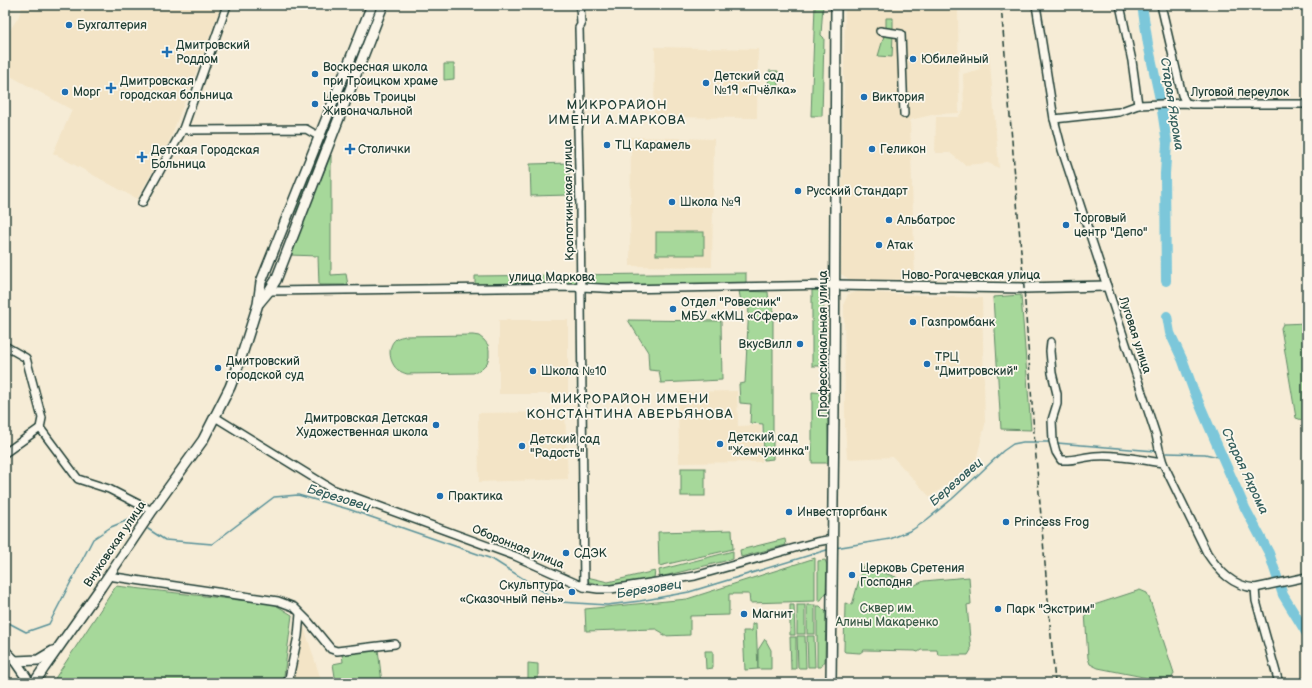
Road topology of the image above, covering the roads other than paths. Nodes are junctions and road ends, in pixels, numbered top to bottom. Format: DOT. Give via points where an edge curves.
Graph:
graph roads {
  1 [pos="227,5"];
  2 [pos="372,5"];
  3 [pos="383,5"];
  4 [pos="580,5"];
  5 [pos="836,5"];
  6 [pos="1036,5"];
  7 [pos="1120,5"];
  8 [pos="1161,5"];
  9 [pos="880,31"];
  10 [pos="1186,103"];
  11 [pos="1307,104"];
  12 [pos="1138,105"];
  13 [pos="904,114"];
  14 [pos="1054,119"];
  15 [pos="183,129"];
  16 [pos="320,137"];
  17 [pos="142,203"];
  18 [pos="289,213"];
  19 [pos="300,218"];
  20 [pos="835,285"];
  21 [pos="1106,286"];
  22 [pos="260,287"];
  23 [pos="581,287"];
  24 [pos="269,290"];
  25 [pos="258,304"];
  26 [pos="1051,342"];
  27 [pos="5,346"];
  28 [pos="215,417"];
  29 [pos="40,428"];
  30 [pos="5,453"];
  31 [pos="1163,463"];
  32 [pos="152,511"];
  33 [pos="833,546"];
  34 [pos="108,576"];
  35 [pos="1307,577"];
  36 [pos="584,587"];
  37 [pos="1255,588"];
  38 [pos="300,614"];
  39 [pos="395,644"];
  40 [pos="58,648"];
  41 [pos="5,651"];
  42 [pos="15,661"];
  43 [pos="31,679"];
  44 [pos="288,683"];
  45 [pos="831,683"];
  46 [pos="1279,683"];
  1 -- 15 [label="street"];
  2 -- 16 [label="main road"];
  3 -- 19 [label="main road"];
  4 -- 23 [label="street, Кропоткинская улица" via="581,108 578,130"];
  5 -- 20 [label="main road, Профессиональная улица"];
  6 -- 14 [label="street, Луговая улица"];
  7 -- 12 [label="street"];
  8 -- 10 [label="street"];
  9 -- 13 [label="street" via="901,34"];
  10 -- 11 [label="street, Луговой переулок"];
  10 -- 12 [label="street, Луговой переулок"];
  12 -- 14 [label="street, Луговой переулок" via="1119,112"];
  14 -- 21 [label="street, Луговая улица"];
  15 -- 16 [label="street" via="306,129"];
  15 -- 17 [label="street"];
  16 -- 18 [label="main road"];
  18 -- 19 [label="main road"];
  18 -- 22 [label="main road"];
  19 -- 24 [label="main road" via="276,280"];
  20 -- 21 [label="main road, Ново-Рогачевская улица" via="1024,288"];
  20 -- 23 [label="street, улица Маркова" via="621,289"];
  20 -- 33 [label="main road, Профессиональная улица"];
  21 -- 31 [label="street, Луговая улица"];
  22 -- 24 [label="main road"];
  22 -- 25 [label="main road"];
  23 -- 24 [label="street, улица Маркова"];
  23 -- 36 [label="street, Кропоткинская улица"];
  24 -- 25 [label="main road"];
  25 -- 28 [label="main road, Внуковская улица" via="230,388"];
  26 -- 31 [label="street" via="1052,373 1057,394 1052,420 1053,442 1061,460 1111,456"];
  27 -- 29 [label="street" via="26,358 42,418"];
  28 -- 32 [label="main road, Внуковская улица" via="203,440"];
  28 -- 36 [label="street, Оборонная улица" via="332,488 515,556"];
  29 -- 30 [label="street"];
  29 -- 32 [label="street" via="78,479 110,489"];
  31 -- 37 [label="street, Луговая улица" via="1215,565 1237,584"];
  32 -- 34 [label="main road, Внуковская улица"];
  33 -- 36 [label="street, Оборонная улица" via="816,542 695,576 611,589"];
  33 -- 45 [label="main road, Профессиональная улица"];
  34 -- 38 [label="street" via="278,601 294,607"];
  34 -- 40 [label="main road, Внуковская улица"];
  35 -- 37 [label="street, Луговая улица"];
  37 -- 46 [label="street" via="1256,602"];
  38 -- 39 [label="street" via="331,649 337,651"];
  38 -- 44 [label="street"];
  40 -- 42 [label="main road" via="38,660"];
  40 -- 43 [label="main road, Внуковская улица" via="44,668"];
  41 -- 42 [label="main road"];
  42 -- 43 [label="main road"];
}
